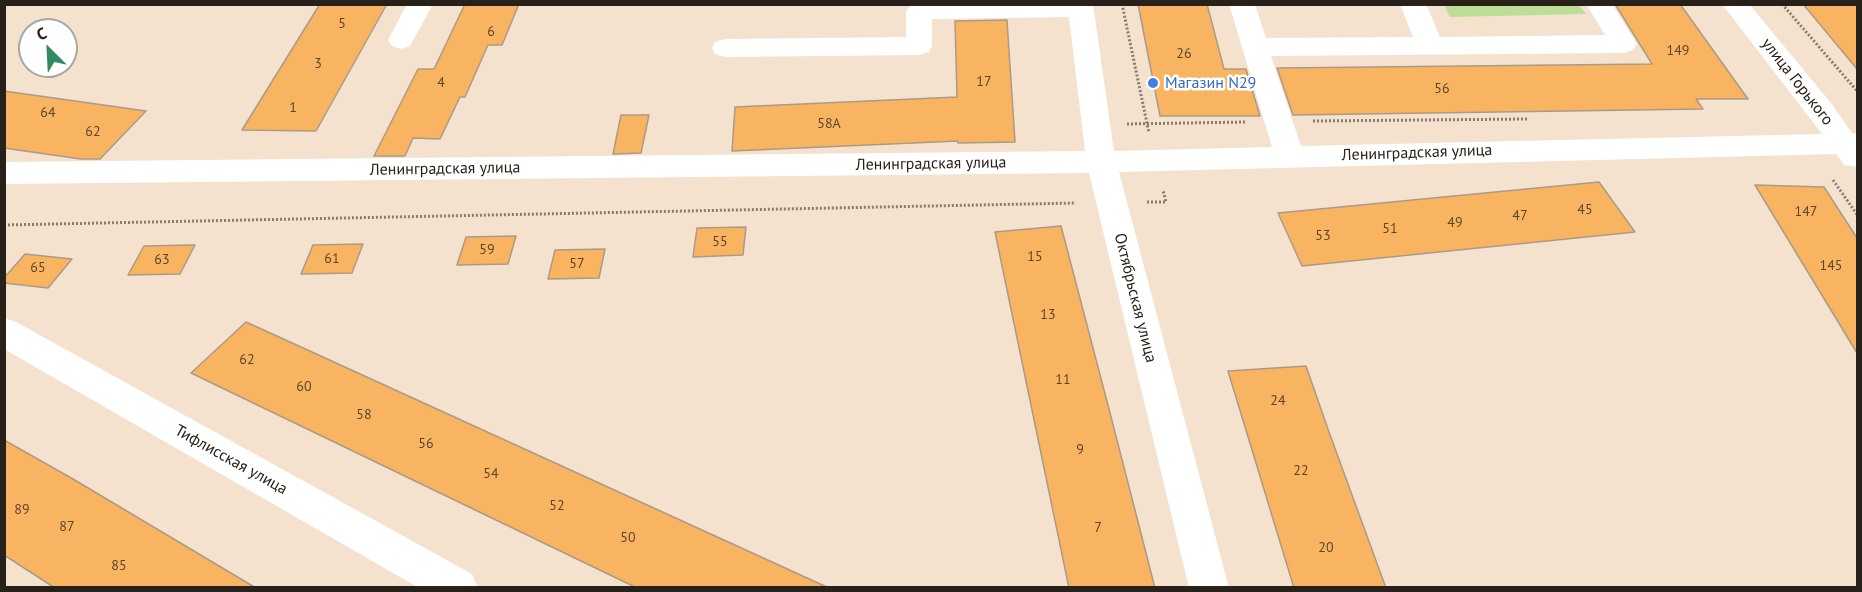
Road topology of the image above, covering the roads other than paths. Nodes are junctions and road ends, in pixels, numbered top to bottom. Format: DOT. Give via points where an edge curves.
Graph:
graph roads {
  1 [pos="420,4"];
  2 [pos="1242,4"];
  3 [pos="1413,4"];
  4 [pos="1599,4"];
  5 [pos="1735,4"];
  6 [pos="1081,7"];
  7 [pos="401,40"];
  8 [pos="1431,45"];
  9 [pos="1255,46"];
  10 [pos="725,48"];
  11 [pos="1853,149"];
  12 [pos="1290,157"];
  13 [pos="1101,162"];
  14 [pos="4,173"];
  15 [pos="4,332"];
  16 [pos="458,588"];
  17 [pos="1209,588"];
  1 -- 7 [label="street"];
  2 -- 9 [label="street"];
  3 -- 8 [label="street"];
  4 -- 8 [label="street" via="1624,44"];
  5 -- 11 [label="street, улица Горького"];
  6 -- 10 [label="street" via="919,11 919,46"];
  6 -- 13 [label="street, Октябрьская улица"];
  8 -- 9 [label="street"];
  9 -- 12 [label="street"];
  11 -- 12 [label="street, Ленинградская улица"];
  12 -- 13 [label="street, Ленинградская улица"];
  13 -- 14 [label="street, Ленинградская улица"];
  13 -- 17 [label="street, Октябрьская улица"];
  15 -- 16 [label="street, Тифлисская улица"];
}
